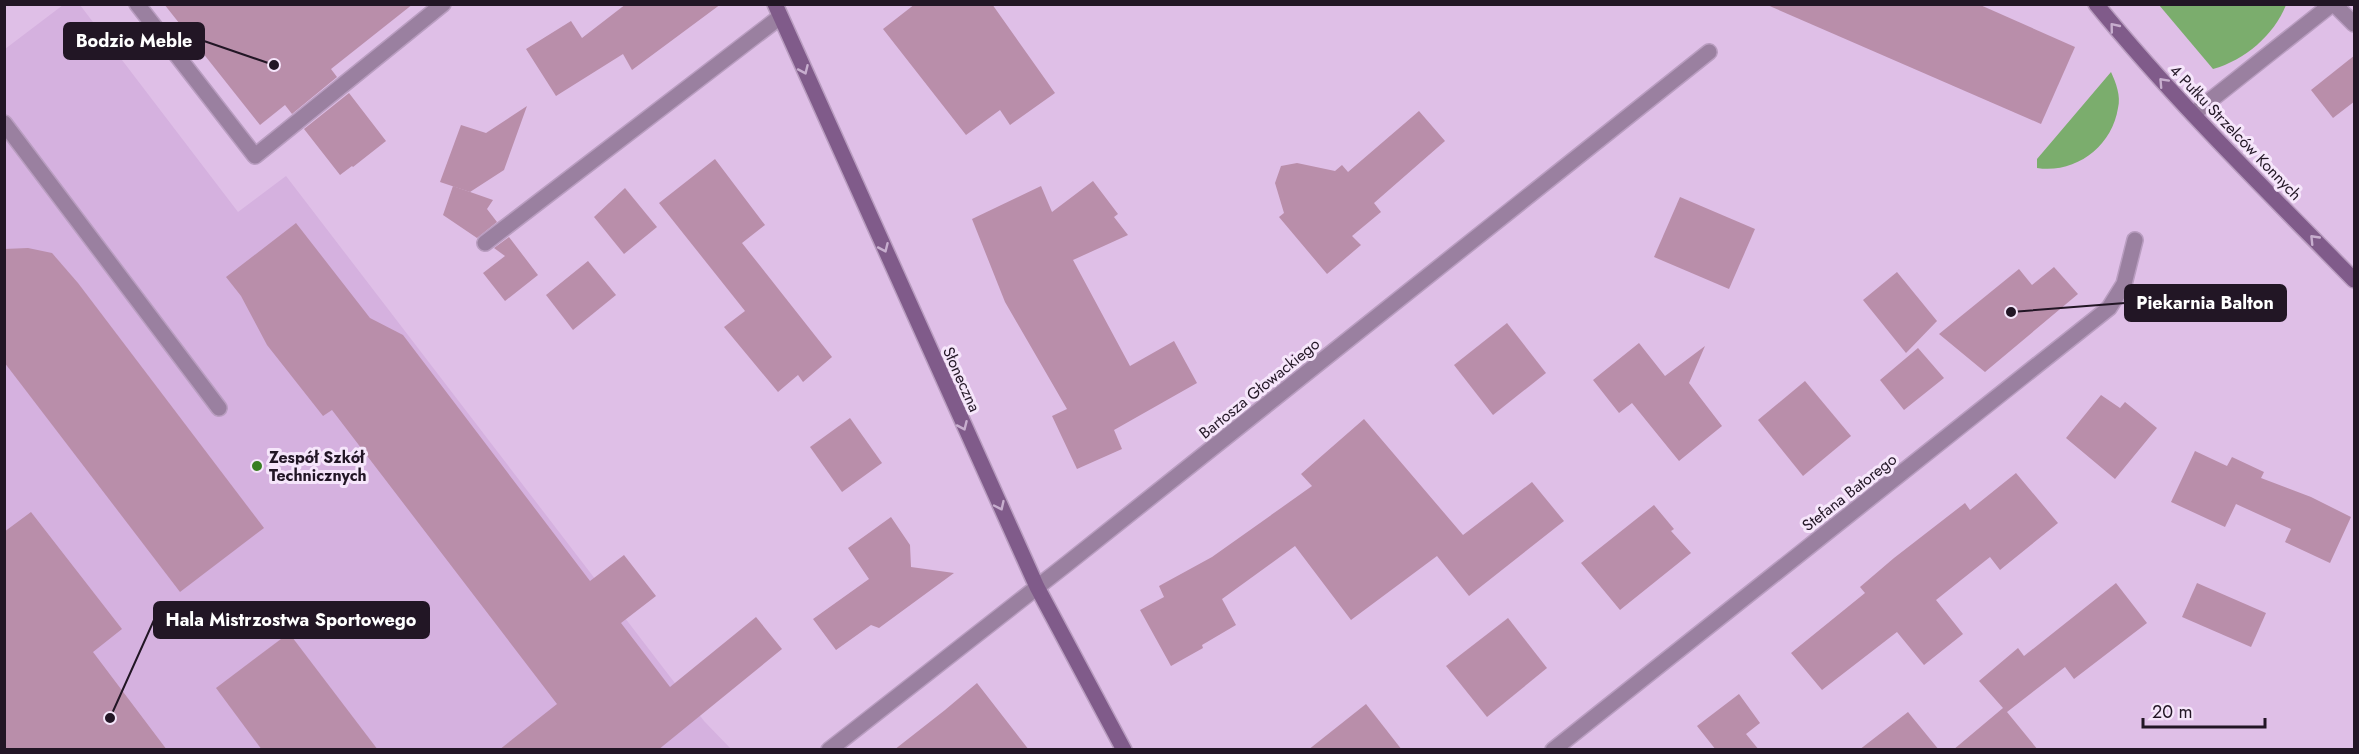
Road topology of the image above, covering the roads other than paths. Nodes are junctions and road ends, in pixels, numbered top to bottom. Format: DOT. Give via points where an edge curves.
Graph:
graph roads {
  1 [pos="137,4"];
  2 [pos="443,4"];
  3 [pos="2096,4"];
  4 [pos="2333,4"];
  5 [pos="777,11"];
  6 [pos="2355,24"];
  7 [pos="1709,52"];
  8 [pos="2193,114"];
  9 [pos="4,123"];
  10 [pos="2135,240"];
  11 [pos="485,243"];
  12 [pos="2355,280"];
  13 [pos="219,408"];
  14 [pos="1037,587"];
  15 [pos="829,750"];
  16 [pos="1124,750"];
  17 [pos="1552,750"];
  1 -- 2 [label="street" via="255,156"];
  8 -- 3 [label="street, 4 Pułku Strzelców Konnych, one-way"];
  4 -- 6 [label="street"];
  4 -- 8 [label="street"];
  5 -- 11 [label="street, Słoneczna"];
  5 -- 14 [label="street, Słoneczna, one-way"];
  7 -- 14 [label="street, Bartosza Głowackiego"];
  12 -- 8 [label="street, 4 Pułku Strzelców Konnych, one-way"];
  9 -- 13 [label="street"];
  10 -- 17 [label="street, Stefana Batorego" via="2124,284 2109,308"];
  14 -- 15 [label="street, Bartosza Głowackiego"];
  14 -- 16 [label="street, Słoneczna"];
}
